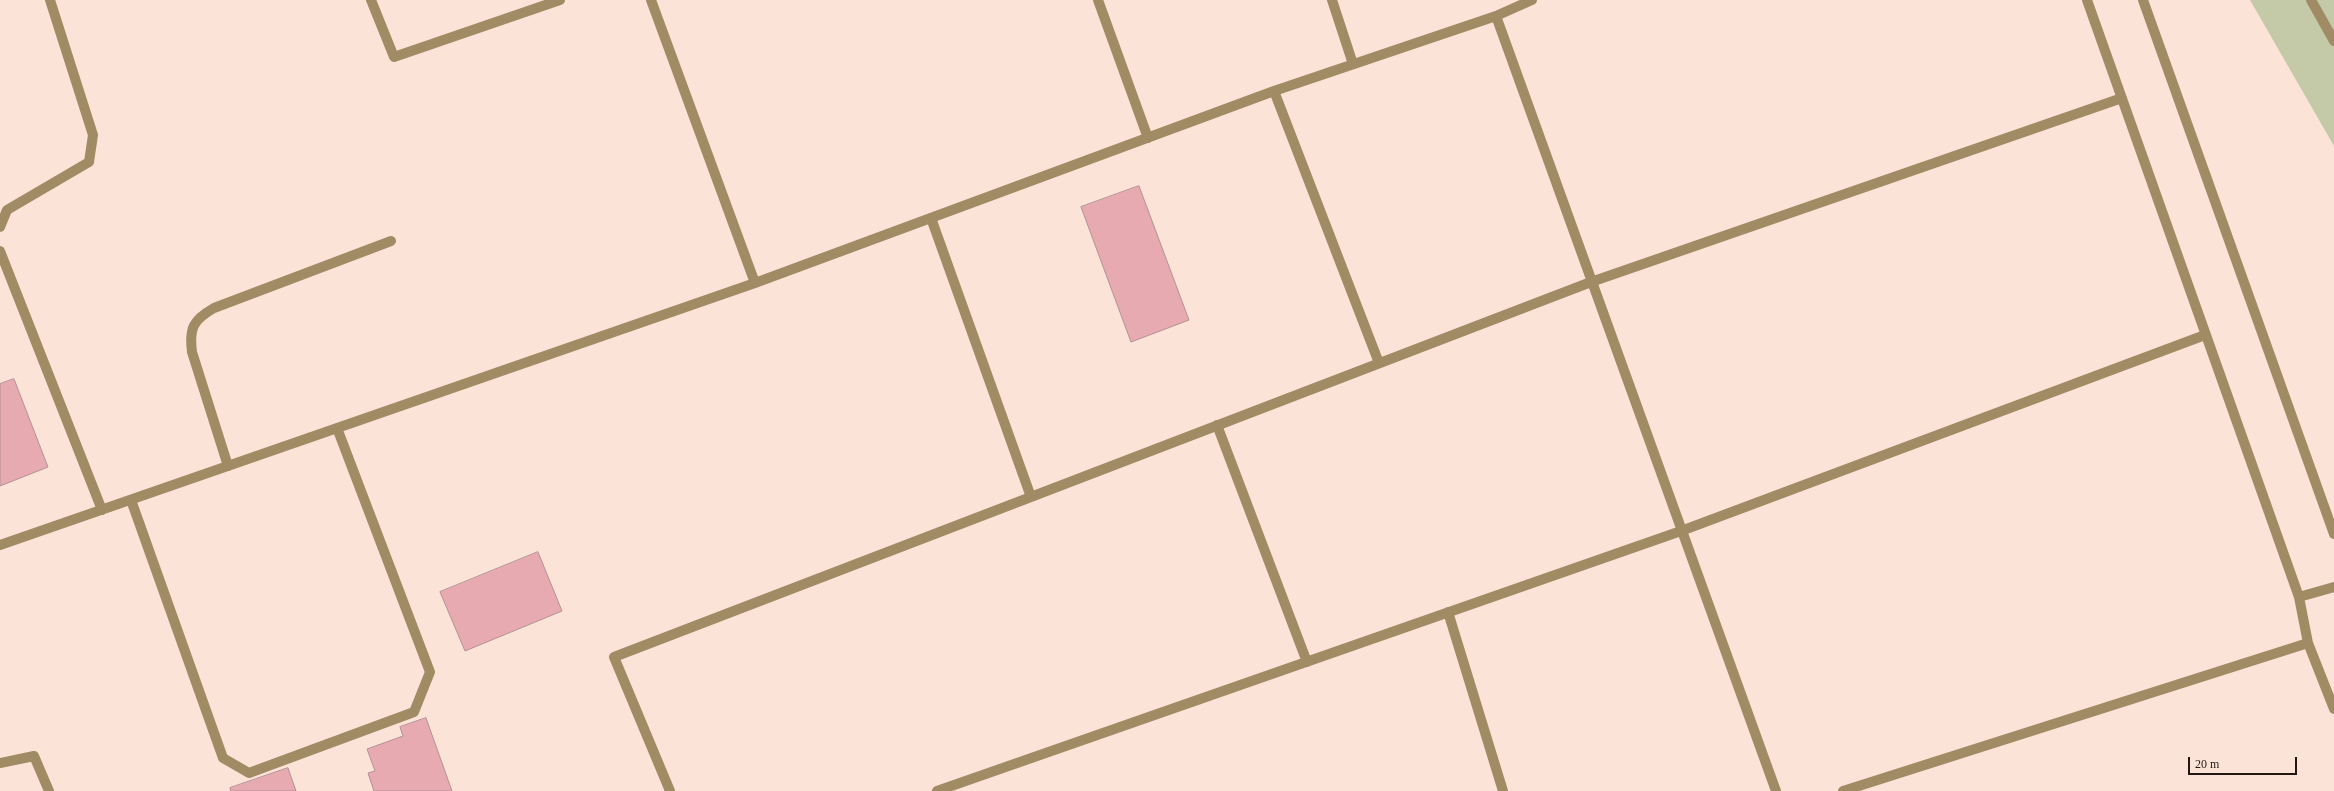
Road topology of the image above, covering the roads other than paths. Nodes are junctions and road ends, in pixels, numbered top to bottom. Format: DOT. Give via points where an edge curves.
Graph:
graph roads {
  1 [pos="50,0"];
  2 [pos="371,0"];
  3 [pos="560,0"];
  4 [pos="651,0"];
  5 [pos="1098,0"];
  6 [pos="1332,0"];
  7 [pos="1532,0"];
  8 [pos="2087,0"];
  9 [pos="2143,0"];
  10 [pos="2311,0"];
  11 [pos="1496,16"];
  12 [pos="2334,41"];
  13 [pos="1353,64"];
  14 [pos="1274,91"];
  15 [pos="2122,98"];
  16 [pos="1148,138"];
  17 [pos="931,218"];
  18 [pos="0,227"];
  19 [pos="391,241"];
  20 [pos="0,251"];
  21 [pos="1591,282"];
  22 [pos="755,283"];
  23 [pos="2205,335"];
  24 [pos="1379,363"];
  25 [pos="1217,425"];
  26 [pos="337,428"];
  27 [pos="228,466"];
  28 [pos="1031,497"];
  29 [pos="131,500"];
  30 [pos="102,510"];
  31 [pos="1681,531"];
  32 [pos="2334,534"];
  33 [pos="0,545"];
  34 [pos="2334,587"];
  35 [pos="2298,597"];
  36 [pos="1448,612"];
  37 [pos="2308,643"];
  38 [pos="1307,662"];
  39 [pos="2334,709"];
  40 [pos="0,763"];
  41 [pos="49,791"];
  42 [pos="670,791"];
  43 [pos="937,791"];
  44 [pos="1503,791"];
  45 [pos="1776,791"];
  46 [pos="1845,791"];
  1 -- 18 [label="street" via="93,135 89,162 7,210"];
  2 -- 3 [label="street" via="394,57"];
  4 -- 22 [label="street"];
  5 -- 16 [label="street"];
  6 -- 13 [label="street"];
  7 -- 11 [label="street"];
  8 -- 15 [label="street"];
  9 -- 32 [label="street"];
  10 -- 12 [label="street"];
  11 -- 13 [label="street"];
  11 -- 21 [label="street"];
  13 -- 14 [label="street"];
  14 -- 16 [label="street"];
  14 -- 24 [label="street"];
  15 -- 21 [label="street"];
  15 -- 23 [label="street"];
  16 -- 17 [label="street"];
  17 -- 22 [label="street"];
  17 -- 28 [label="street"];
  19 -- 27 [label="street" via="214,308 196,321 190,339 192,352"];
  20 -- 30 [label="street"];
  21 -- 24 [label="street"];
  21 -- 31 [label="street"];
  22 -- 26 [label="street"];
  23 -- 31 [label="street"];
  23 -- 35 [label="street"];
  24 -- 25 [label="street"];
  25 -- 28 [label="street"];
  25 -- 38 [label="street"];
  26 -- 27 [label="street"];
  26 -- 29 [label="street" via="430,672 414,712 249,773 223,758"];
  27 -- 29 [label="street"];
  28 -- 42 [label="street" via="614,657"];
  29 -- 30 [label="street"];
  30 -- 33 [label="street"];
  31 -- 36 [label="street"];
  31 -- 45 [label="street"];
  34 -- 35 [label="street"];
  35 -- 37 [label="street"];
  36 -- 38 [label="street"];
  36 -- 44 [label="street"];
  37 -- 39 [label="street"];
  37 -- 46 [label="street"];
  38 -- 43 [label="street"];
  40 -- 41 [label="street" via="34,756"];
}
